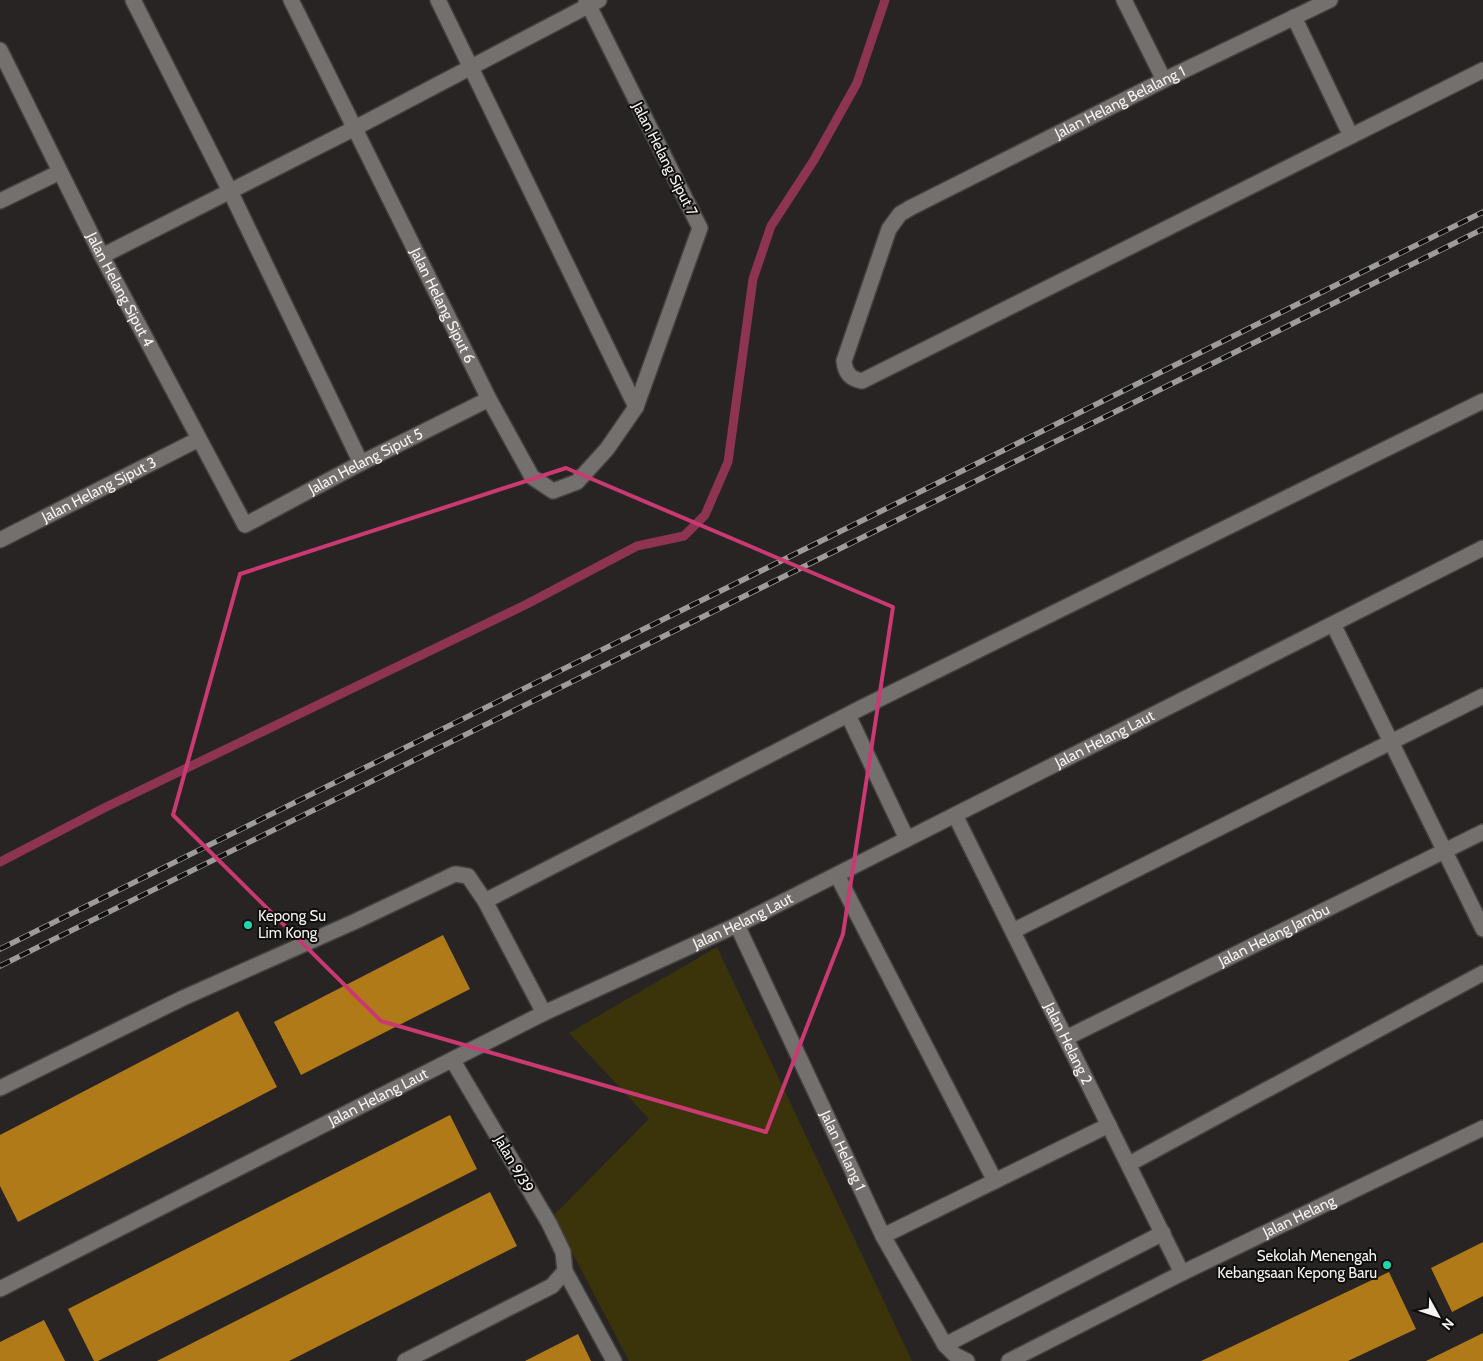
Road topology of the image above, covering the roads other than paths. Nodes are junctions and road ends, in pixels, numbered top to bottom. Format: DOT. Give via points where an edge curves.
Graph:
graph roads {
  1 [pos="133,0"];
  2 [pos="291,0"];
  3 [pos="438,0"];
  4 [pos="1124,0"];
  5 [pos="1330,0"];
  6 [pos="591,2"];
  7 [pos="1294,18"];
  8 [pos="0,50"];
  9 [pos="471,65"];
  10 [pos="1483,70"];
  11 [pos="1164,80"];
  12 [pos="355,128"];
  13 [pos="1351,136"];
  14 [pos="60,172"];
  15 [pos="230,191"];
  16 [pos="0,202"];
  17 [pos="102,256"];
  18 [pos="489,399"];
  19 [pos="1483,401"];
  20 [pos="636,407"];
  21 [pos="199,439"];
  22 [pos="361,462"];
  23 [pos="245,525"];
  24 [pos="0,540"];
  25 [pos="1483,548"];
  26 [pos="1333,624"];
  27 [pos="1483,696"];
  28 [pos="848,715"];
  29 [pos="1391,744"];
  30 [pos="955,815"];
  31 [pos="1483,832"];
  32 [pos="907,839"];
  33 [pos="1444,852"];
  34 [pos="837,875"];
  35 [pos="484,901"];
  36 [pos="737,925"];
  37 [pos="1483,928"];
  38 [pos="1013,931"];
  39 [pos="1483,973"];
  40 [pos="544,1013"];
  41 [pos="1066,1038"];
  42 [pos="453,1061"];
  43 [pos="0,1088"];
  44 [pos="1109,1125"];
  45 [pos="1483,1128"];
  46 [pos="1129,1164"];
  47 [pos="995,1182"];
  48 [pos="1163,1233"];
  49 [pos="883,1236"];
  50 [pos="565,1271"];
  51 [pos="1182,1272"];
  52 [pos="0,1289"];
  53 [pos="945,1345"];
  54 [pos="404,1361"];
  55 [pos="614,1361"];
  56 [pos="967,1361"];
  57 [pos="1009,1361"];
  1 -- 15 [label="street"];
  2 -- 12 [label="street, Jalan Helang Siput 6"];
  3 -- 9 [label="street"];
  4 -- 11 [label="street"];
  5 -- 7 [label="street, Jalan Helang Belalang 1"];
  6 -- 9 [label="street"];
  6 -- 20 [label="street, Jalan Helang Siput 7" via="700,228"];
  7 -- 11 [label="street, Jalan Helang Belalang 1"];
  7 -- 13 [label="street"];
  8 -- 14 [label="street, Jalan Helang Siput 4"];
  9 -- 12 [label="street"];
  9 -- 20 [label="street"];
  10 -- 13 [label="street"];
  11 -- 13 [label="street, Jalan Helang Belalang 1" via="900,214 889,229 844,361 845,370 855,380 871,377"];
  12 -- 15 [label="street"];
  12 -- 18 [label="street, Jalan Helang Siput 6"];
  14 -- 16 [label="street"];
  14 -- 17 [label="street, Jalan Helang Siput 4"];
  15 -- 17 [label="street"];
  15 -- 22 [label="street"];
  17 -- 21 [label="street, Jalan Helang Siput 4"];
  18 -- 20 [label="street, Jalan Helang Siput 6" via="532,478 553,491 577,482 607,449"];
  18 -- 22 [label="street, Jalan Helang Siput 5"];
  19 -- 28 [label="street"];
  21 -- 23 [label="street, Jalan Helang Siput 4"];
  21 -- 24 [label="street, Jalan Helang Siput 3"];
  22 -- 23 [label="street, Jalan Helang Siput 5"];
  25 -- 26 [label="street, Jalan Helang Laut"];
  26 -- 29 [label="street"];
  26 -- 30 [label="street, Jalan Helang Laut"];
  27 -- 29 [label="street"];
  28 -- 32 [label="street"];
  28 -- 35 [label="street"];
  29 -- 33 [label="street"];
  29 -- 38 [label="street"];
  30 -- 32 [label="street, Jalan Helang Laut"];
  30 -- 38 [label="street, Jalan Helang 2"];
  31 -- 33 [label="street, Jalan Helang Jambu"];
  32 -- 34 [label="street, Jalan Helang Laut"];
  33 -- 37 [label="street"];
  33 -- 41 [label="street, Jalan Helang Jambu"];
  34 -- 36 [label="street, Jalan Helang Laut"];
  34 -- 47 [label="street"];
  35 -- 40 [label="street"];
  35 -- 43 [label="street" via="468,876 455,874 183,998"];
  36 -- 40 [label="street, Jalan Helang Laut"];
  36 -- 49 [label="street, Jalan Helang 1"];
  38 -- 41 [label="street, Jalan Helang 2"];
  39 -- 46 [label="street"];
  40 -- 42 [label="street, Jalan Helang Laut"];
  41 -- 44 [label="street, Jalan Helang 2"];
  42 -- 50 [label="street, Jalan 9/39" via="549,1223 563,1252"];
  42 -- 52 [label="street, Jalan Helang Laut"];
  44 -- 46 [label="street, Jalan Helang 2"];
  44 -- 47 [label="street"];
  45 -- 51 [label="street, Jalan Helang"];
  46 -- 48 [label="street, Jalan Helang 2"];
  47 -- 49 [label="street"];
  48 -- 51 [label="street, Jalan Helang 2"];
  48 -- 53 [label="street"];
  49 -- 53 [label="street, Jalan Helang 1"];
  50 -- 54 [label="street" via="552,1286"];
  50 -- 55 [label="street, Jalan 9/39"];
  51 -- 57 [label="street, Jalan Helang"];
  53 -- 56 [label="street, Jalan Helang 1"];
}
